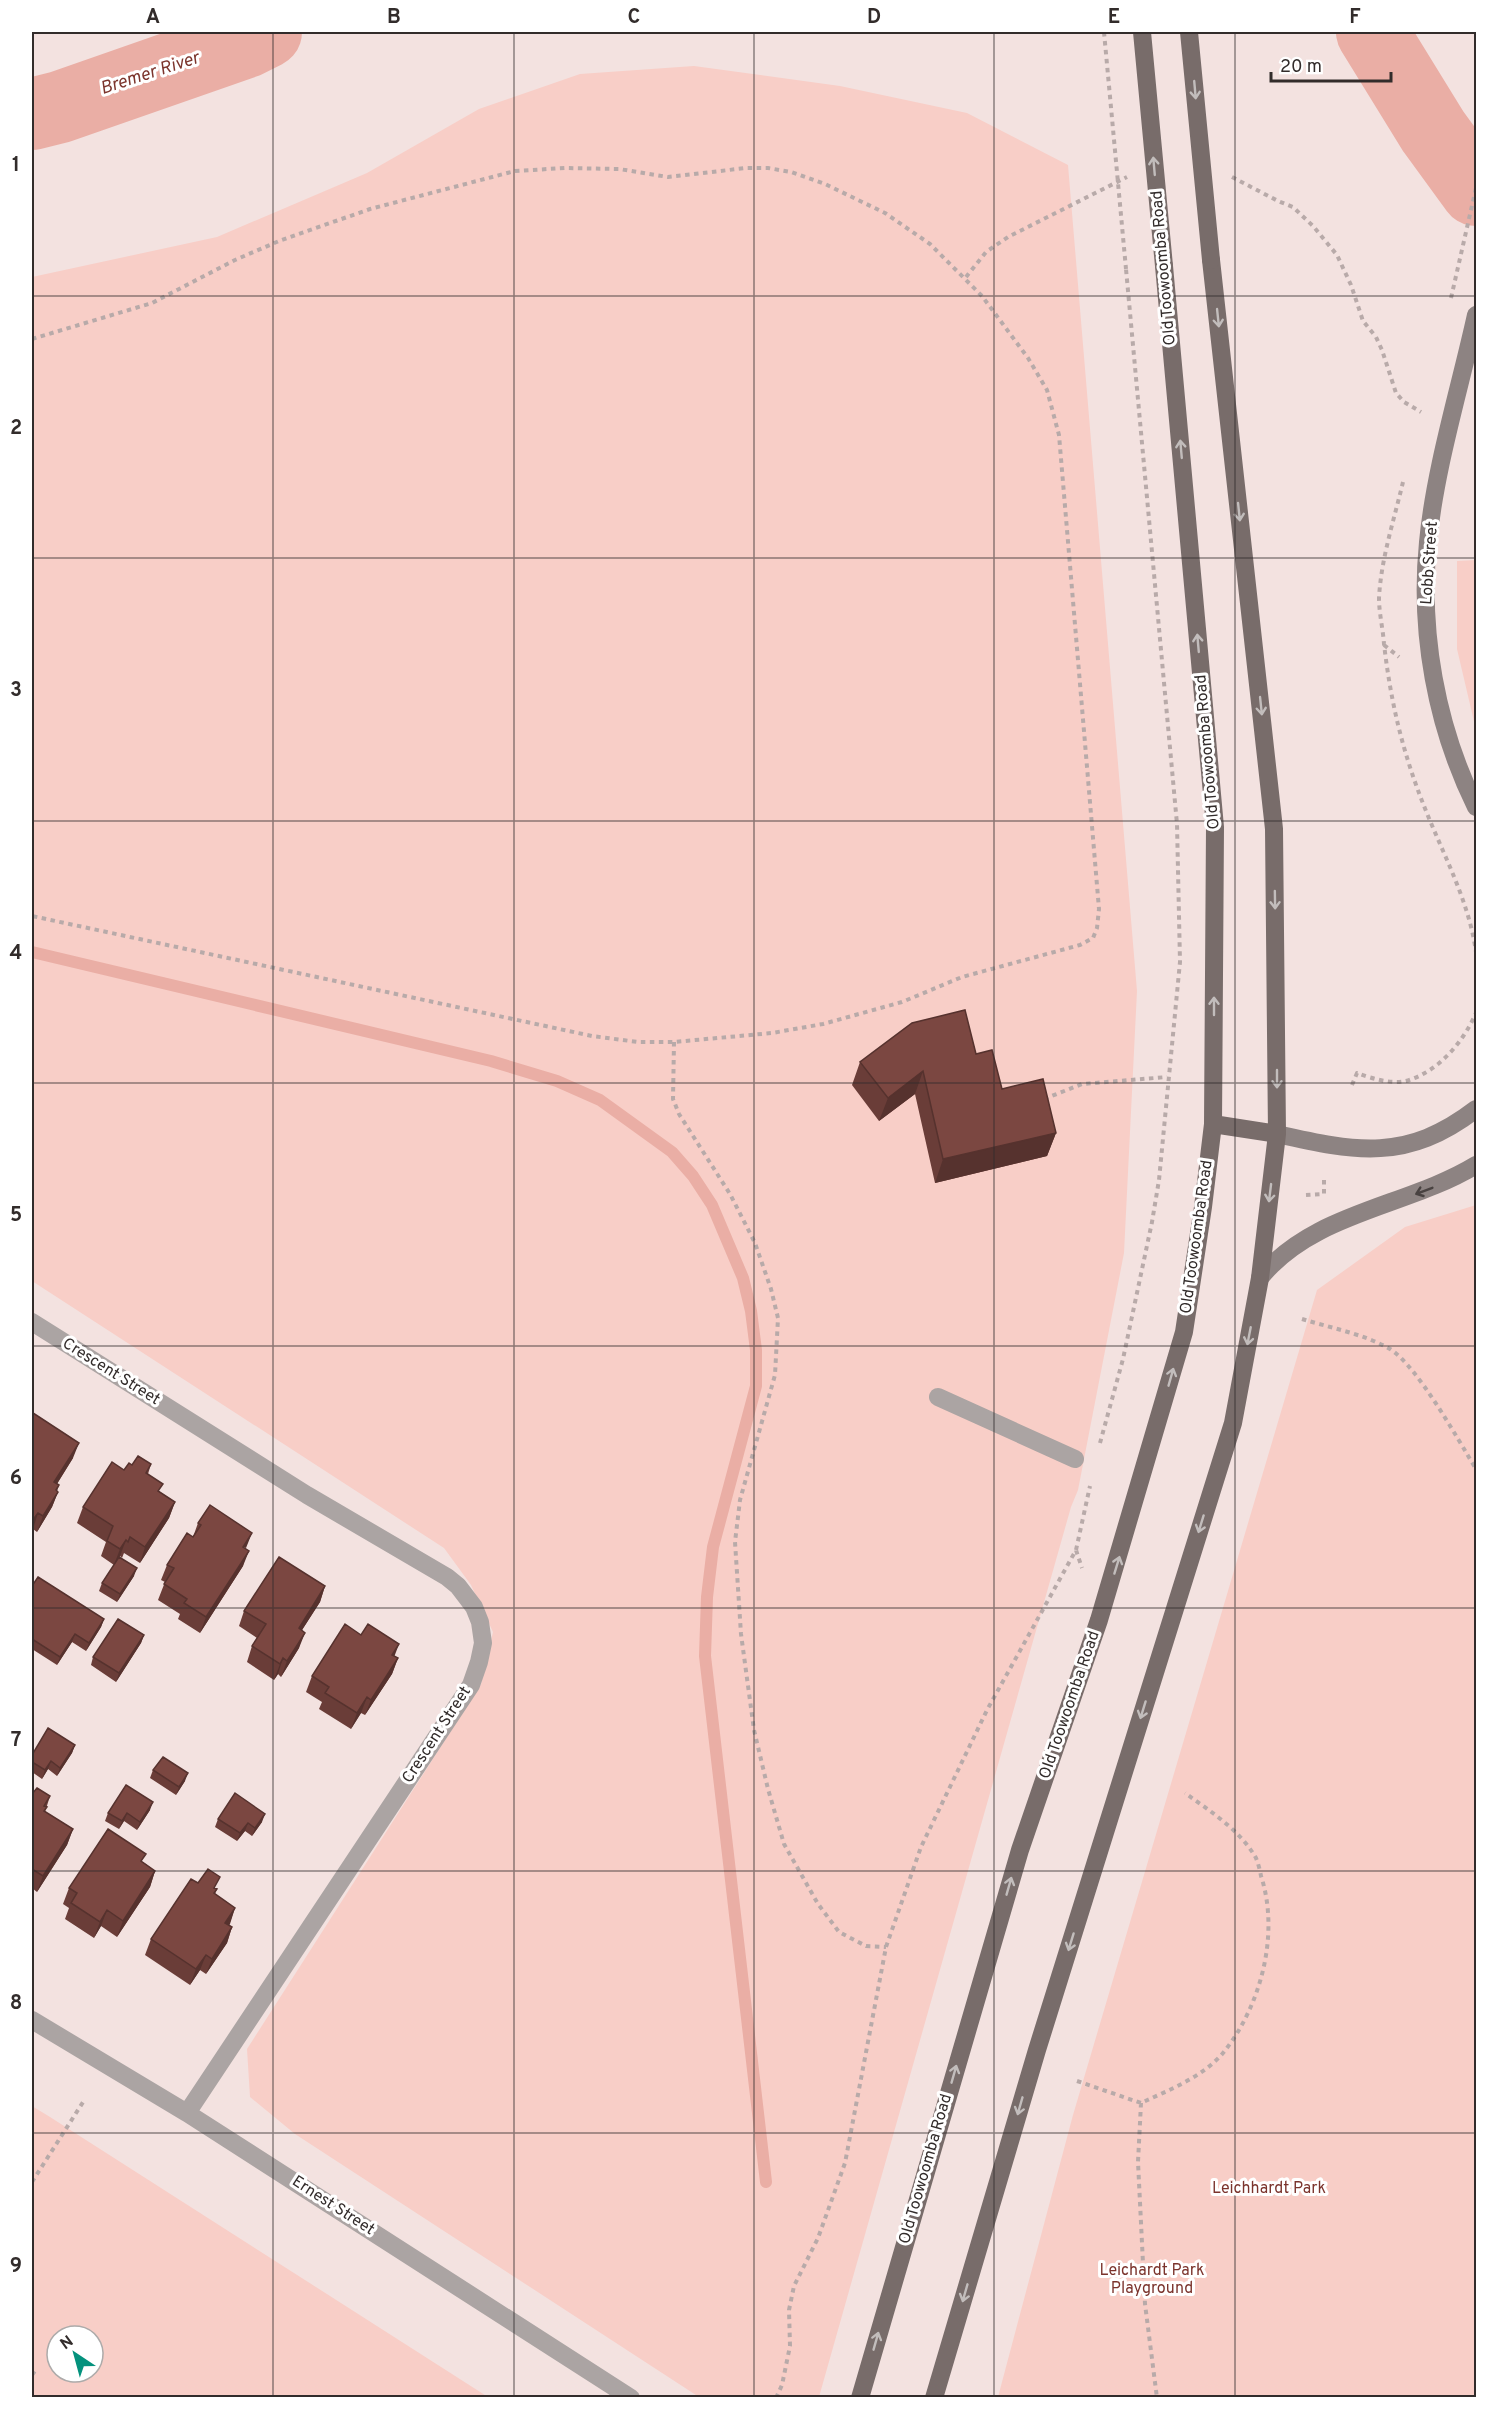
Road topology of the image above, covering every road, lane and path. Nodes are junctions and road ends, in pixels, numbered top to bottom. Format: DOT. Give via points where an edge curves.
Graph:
graph roads {
  1 [pos="1104,32"];
  2 [pos="1142,32"];
  3 [pos="1190,32"];
  4 [pos="1476,188"];
  5 [pos="1449,304"];
  6 [pos="1476,315"];
  7 [pos="32,339"];
  8 [pos="1476,807"];
  9 [pos="32,916"];
  10 [pos="1476,1013"];
  11 [pos="674,1042"];
  12 [pos="1167,1077"];
  13 [pos="1352,1085"];
  14 [pos="1035,1102"];
  15 [pos="1476,1109"];
  16 [pos="1212,1124"];
  17 [pos="1277,1134"];
  18 [pos="1476,1165"];
  19 [pos="1323,1194"];
  20 [pos="1305,1195"];
  21 [pos="1260,1278"];
  22 [pos="1302,1319"];
  23 [pos="32,1322"];
  24 [pos="938,1397"];
  25 [pos="1097,1453"];
  26 [pos="1075,1459"];
  27 [pos="1476,1469"];
  28 [pos="1092,1475"];
  29 [pos="1185,1793"];
  30 [pos="886,1947"];
  31 [pos="32,2020"];
  32 [pos="1077,2081"];
  33 [pos="85,2099"];
  34 [pos="1141,2103"];
  35 [pos="187,2113"];
  36 [pos="32,2182"];
  37 [pos="631,2397"];
  38 [pos="776,2397"];
  39 [pos="860,2397"];
  40 [pos="934,2397"];
  41 [pos="1157,2397"];
  1 -- 12 [label="path, bridge" via="1177,824 1180,962"];
  16 -- 2 [label="main road, Old Toowoomba Road, one-way, bridge" via="1215,827"];
  3 -- 17 [label="main road, one-way, bridge" via="1211,260 1274,829"];
  4 -- 5 [label="path"];
  6 -- 8 [label="main road, Lobb Street" via="1428,542 1426,623 1434,687"];
  7 -- 11 [label="path" via="152,303 279,241 370,209 515,171 619,169 668,177 746,168 791,172 885,213 930,244 966,278 1028,358 1047,390 1059,435 1098,897 1097,928 1093,938 1080,945 962,977 902,1002 823,1024"];
  9 -- 11 [label="path" via="604,1038"];
  10 -- 13 [label="path" via="1460,1043 1426,1072 1411,1080 1391,1081 1357,1073"];
  11 -- 30 [label="path" via="673,1099 755,1243 778,1318 775,1376 740,1500 735,1542 741,1634 754,1730 784,1844 818,1904 839,1932 866,1946"];
  12 -- 14 [label="path" via="1082,1084"];
  12 -- 25 [label="path" via="1152,1222 1123,1359"];
  15 -- 17 [label="main road" via="1427,1138 1371,1150 1333,1147"];
  16 -- 17 [label="main road"];
  39 -- 16 [label="main road, Old Toowoomba Road, one-way" via="1020,1850 1099,1620 1184,1332"];
  17 -- 21 [label="main road, one-way"];
  18 -- 21 [label="main road, one-way" via="1433,1187 1310,1235 1281,1254"];
  19 -- 20 [label="path"];
  21 -- 40 [label="main road, one-way" via="1233,1423 1037,2050"];
  22 -- 27 [label="path" via="1365,1338 1390,1350 1410,1367"];
  23 -- 35 [label="street, Crescent Street" via="307,1495 447,1577 468,1597 480,1622 483,1643 471,1685"];
  24 -- 26 [label="street"];
  28 -- 30 [label="path" via="1076,1550 987,1710 921,1847"];
  29 -- 34 [label="path" via="1230,1827 1256,1858 1267,1893 1269,1923 1264,1968 1247,2016 1222,2054 1193,2077"];
  30 -- 38 [label="path" via="845,2163 818,2238 794,2286 789,2310 790,2346"];
  31 -- 35 [label="street, Ernest Street"];
  32 -- 34 [label="path"];
  33 -- 36 [label="path"];
  34 -- 41 [label="path" via="1138,2162 1145,2304"];
  35 -- 37 [label="street, Ernest Street"];
}
